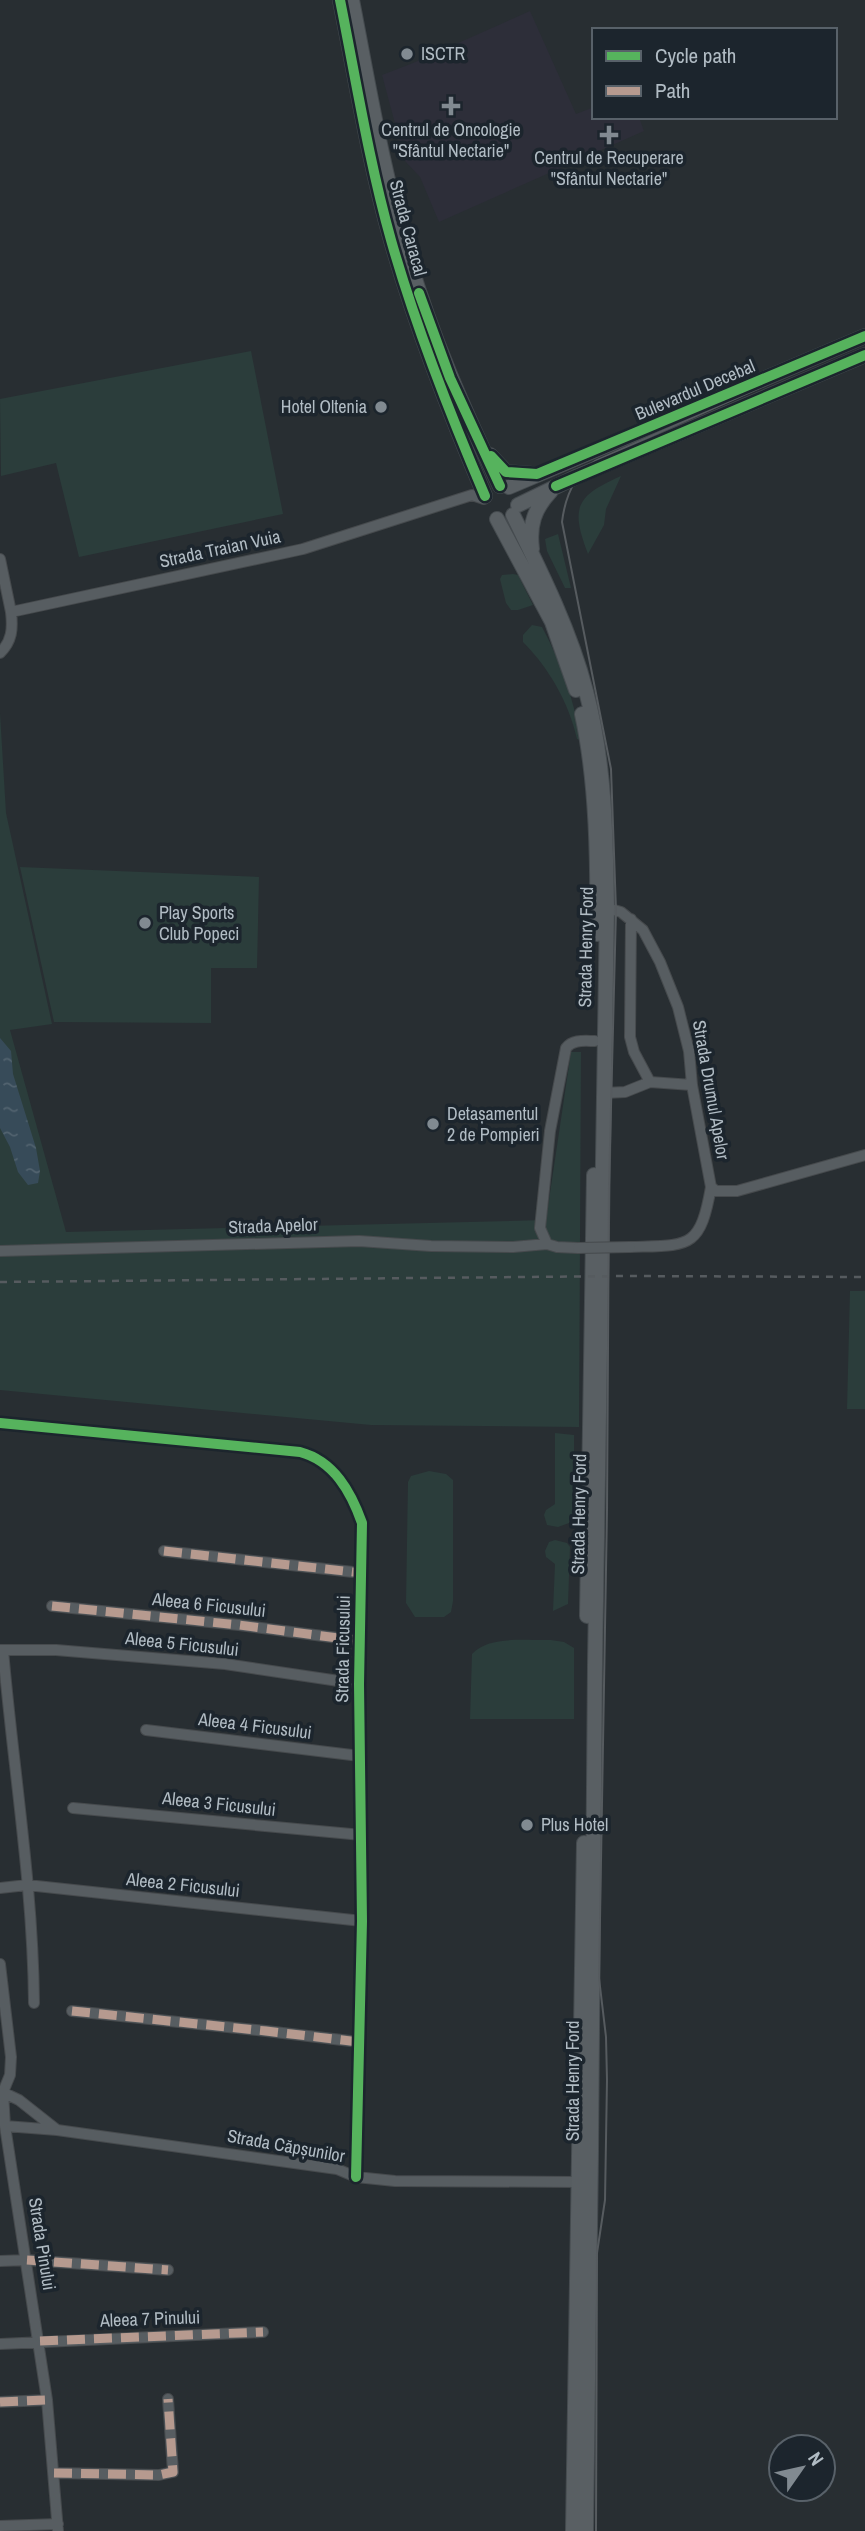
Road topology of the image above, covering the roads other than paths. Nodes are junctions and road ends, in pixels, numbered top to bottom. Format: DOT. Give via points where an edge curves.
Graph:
graph roads {
  1 [pos="340,0"];
  2 [pos="352,0"];
  3 [pos="865,336"];
  4 [pos="865,355"];
  5 [pos="475,433"];
  6 [pos="537,474"];
  7 [pos="504,486"];
  8 [pos="556,486"];
  9 [pos="485,497"];
  10 [pos="515,510"];
  11 [pos="497,519"];
  12 [pos="0,559"];
  13 [pos="534,560"];
  14 [pos="11,612"];
  15 [pos="0,653"];
  16 [pos="607,908"];
  17 [pos="631,919"];
  18 [pos="595,1041"];
  19 [pos="650,1082"];
  20 [pos="692,1085"];
  21 [pos="604,1093"];
  22 [pos="865,1155"];
  23 [pos="711,1187"];
  24 [pos="547,1244"];
  25 [pos="0,1251"];
  26 [pos="0,1423"];
  27 [pos="164,1552"];
  28 [pos="362,1573"];
  29 [pos="52,1606"];
  30 [pos="361,1641"];
  31 [pos="1,1650"];
  32 [pos="359,1684"];
  33 [pos="146,1730"];
  34 [pos="360,1756"];
  35 [pos="73,1808"];
  36 [pos="362,1835"];
  37 [pos="27,1885"];
  38 [pos="0,1888"];
  39 [pos="362,1921"];
  40 [pos="0,1964"];
  41 [pos="34,2003"];
  42 [pos="72,2011"];
  43 [pos="359,2042"];
  44 [pos="2,2091"];
  45 [pos="5,2126"];
  46 [pos="57,2130"];
  47 [pos="356,2177"];
  48 [pos="579,2182"];
  49 [pos="27,2260"];
  50 [pos="0,2261"];
  51 [pos="167,2270"];
  52 [pos="263,2332"];
  53 [pos="40,2341"];
  54 [pos="0,2344"];
  55 [pos="168,2399"];
  56 [pos="47,2400"];
  57 [pos="0,2402"];
  58 [pos="54,2473"];
  59 [pos="0,2526"];
  60 [pos="58,2527"];
  61 [pos="573,2531"];
  62 [pos="586,2531"];
  1 -- 9 [label="main road, Strada Caracal" via="397,259 430,362"];
  2 -- 5 [label="main road, Strada Caracal" via="382,156 408,259 450,378"];
  3 -- 6 [label="main road, Bulevardul Decebal"];
  4 -- 8 [label="main road, Bulevardul Decebal"];
  5 -- 6 [label="main road" via="506,472"];
  5 -- 7 [label="main road, Strada Caracal"];
  6 -- 7 [label="main road, Bulevardul Decebal"];
  7 -- 9 [label="main road"];
  7 -- 10 [label="main road" via="516,495"];
  8 -- 10 [label="main road, Bulevardul Decebal"];
  8 -- 13 [label="main road" via="533,516"];
  9 -- 11 [label="main road" via="486,510"];
  9 -- 14 [label="street, Strada Traian Vuia" via="472,495 303,549"];
  10 -- 11 [label="main road" via="508,518"];
  10 -- 13 [label="main road, Strada Henry Ford"];
  11 -- 18 [label="main road, Strada Henry Ford" via="552,622 584,726 597,906"];
  12 -- 14 [label="street"];
  13 -- 16 [label="main road, Strada Henry Ford" via="571,644 595,731 603,793"];
  14 -- 15 [label="street" via="12,634"];
  16 -- 17 [label="street, Strada Drumul Apelor"];
  16 -- 21 [label="main road, Strada Henry Ford"];
  17 -- 19 [label="street" via="630,1037"];
  17 -- 20 [label="street, Strada Drumul Apelor" via="652,945 678,1007"];
  18 -- 24 [label="street" via="576,1041 566,1048 550,1131 540,1228"];
  18 -- 48 [label="main road, Strada Henry Ford"];
  19 -- 20 [label="street"];
  19 -- 21 [label="street" via="625,1092"];
  20 -- 23 [label="street, Strada Drumul Apelor"];
  21 -- 62 [label="main road, Strada Henry Ford"];
  22 -- 23 [label="street, Strada Drumul Apelor" via="737,1191"];
  23 -- 24 [label="street, Strada Apelor, bridge" via="702,1224 692,1239 630,1247"];
  24 -- 25 [label="street, Strada Apelor" via="321,1241"];
  26 -- 28 [label="street, Strada Ficusului" via="316,1456 343,1482 354,1501 362,1523"];
  27 -- 28 [label="street"];
  28 -- 30 [label="street, Strada Ficusului"];
  29 -- 30 [label="street, Aleea 6 Ficusului"];
  30 -- 32 [label="street, Strada Ficusului"];
  31 -- 32 [label="street, Aleea 5 Ficusului" via="225,1664"];
  31 -- 37 [label="street"];
  32 -- 34 [label="street, Strada Ficusului"];
  33 -- 34 [label="street, Aleea 4 Ficusului"];
  34 -- 36 [label="street, Strada Ficusului"];
  35 -- 36 [label="street, Aleea 3 Ficusului"];
  36 -- 39 [label="street, Strada Ficusului"];
  37 -- 38 [label="street, Aleea 2 Ficusului"];
  37 -- 39 [label="street, Aleea 2 Ficusului"];
  37 -- 41 [label="street"];
  39 -- 43 [label="street, Strada Ficusului"];
  40 -- 44 [label="street, Strada Pinului" via="11,2057 10,2075"];
  42 -- 43 [label="street"];
  43 -- 47 [label="street, Strada Ficusului"];
  44 -- 45 [label="street, Strada Pinului"];
  44 -- 46 [label="street"];
  45 -- 46 [label="street, Strada Căpșunilor"];
  45 -- 49 [label="street, Strada Pinului"];
  46 -- 47 [label="street, Strada Căpșunilor" via="337,2169"];
  47 -- 48 [label="street, Strada Căpșunilor"];
  48 -- 61 [label="main road, Strada Henry Ford"];
  49 -- 50 [label="street"];
  49 -- 51 [label="street"];
  49 -- 53 [label="street, Strada Pinului"];
  52 -- 53 [label="street, Aleea 7 Pinului"];
  53 -- 54 [label="street, Aleea 7 Pinului"];
  53 -- 56 [label="street, Strada Pinului"];
  55 -- 58 [label="street" via="173,2472"];
  56 -- 57 [label="street"];
  56 -- 58 [label="street, Strada Pinului"];
  58 -- 60 [label="street, Strada Pinului"];
  59 -- 60 [label="street"];
}
